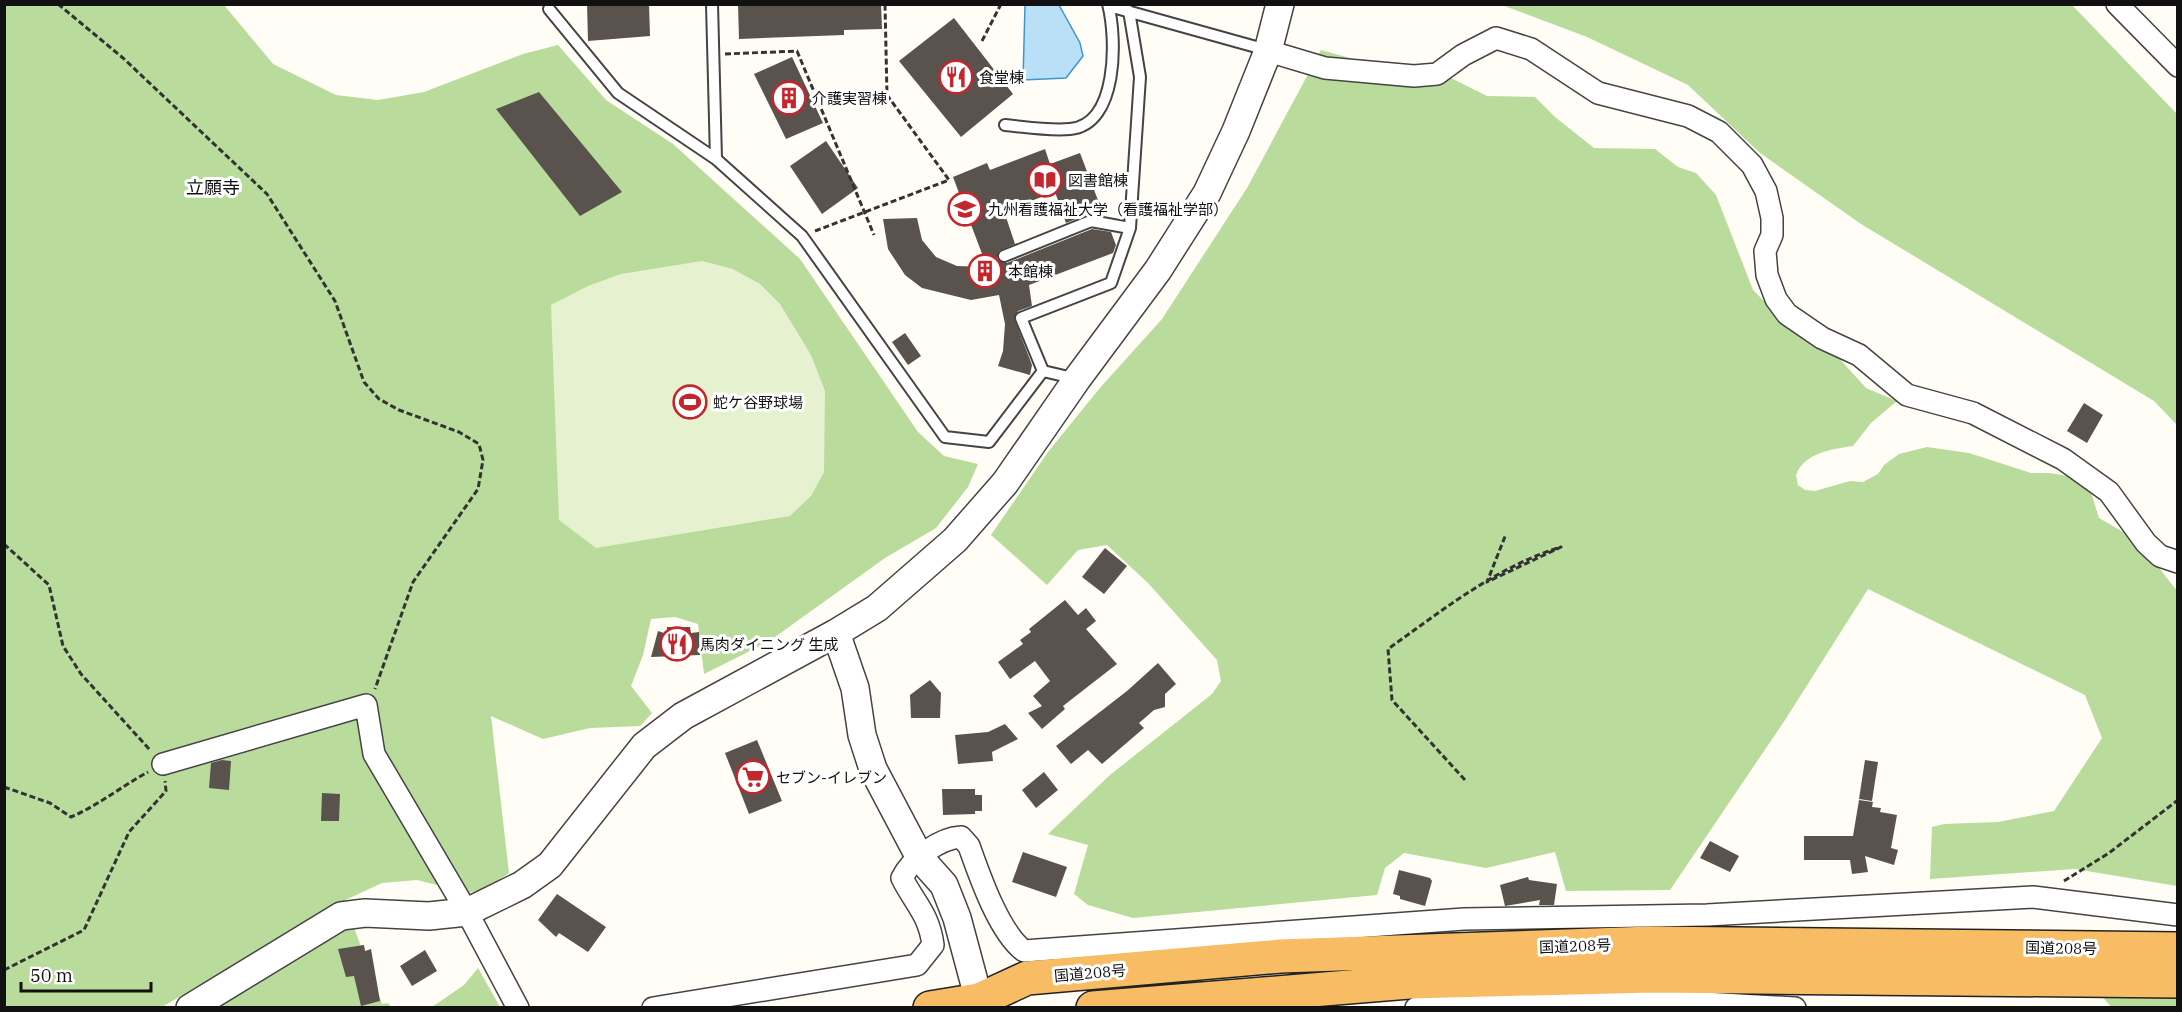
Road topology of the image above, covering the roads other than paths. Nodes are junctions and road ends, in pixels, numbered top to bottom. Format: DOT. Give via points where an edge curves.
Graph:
graph roads {
  1 [pos="712,4"];
  2 [pos="1280,4"];
  3 [pos="2117,4"];
  4 [pos="1108,5"];
  5 [pos="549,9"];
  6 [pos="1129,11"];
  7 [pos="1268,51"];
  8 [pos="2178,66"];
  9 [pos="1005,125"];
  10 [pos="716,159"];
  11 [pos="1130,228"];
  12 [pos="1004,256"];
  13 [pos="1043,370"];
  14 [pos="1077,379"];
  15 [pos="2178,561"];
  16 [pos="836,633"];
  17 [pos="163,764"];
  18 [pos="920,858"];
  19 [pos="468,912"];
  20 [pos="2178,915"];
  21 [pos="2178,949"];
  22 [pos="2178,981"];
  23 [pos="994,1004"];
  24 [pos="190,1008"];
  25 [pos="518,1008"];
  26 [pos="653,1008"];
  27 [pos="930,1008"];
  28 [pos="1093,1008"];
  29 [pos="1416,1008"];
  30 [pos="1795,1008"];
  1 -- 10 [label="lane"];
  2 -- 7 [label="street"];
  3 -- 8 [label="street"];
  4 -- 6 [label="lane"];
  4 -- 9 [label="lane" via="1113,42 1107,100 1095,119 1072,129"];
  5 -- 10 [label="lane" via="618,93"];
  6 -- 7 [label="lane"];
  6 -- 11 [label="lane" via="1140,77"];
  7 -- 14 [label="street" via="1207,193 1158,270"];
  7 -- 15 [label="street" via="1325,68 1414,76 1437,74 1496,38 1512,40 1598,93 1688,116 1719,132 1752,165 1766,192 1772,218 1772,235 1765,251 1767,274 1787,314 1822,338 1859,355 1907,395 1973,413 2063,459 2109,492 2160,556"];
  10 -- 13 [label="lane" via="802,236 945,437 989,442"];
  11 -- 12 [label="lane" via="1091,221"];
  11 -- 13 [label="lane" via="1111,284 1021,318"];
  13 -- 14 [label="lane"];
  14 -- 16 [label="street" via="1005,483 955,540 877,608"];
  16 -- 18 [label="street" via="855,688 862,735 873,769"];
  16 -- 19 [label="street" via="683,716 644,746 550,865 522,885"];
  17 -- 19 [label="street" via="366,705 374,754"];
  18 -- 20 [label="street" via="949,837 961,837 969,846 1002,926 1012,942 1024,951 1464,919 1707,915 2037,897"];
  18 -- 23 [label="street" via="944,885"];
  18 -- 26 [label="street" via="902,878 928,918 931,931 933,945 917,965"];
  19 -- 24 [label="street" via="341,916"];
  19 -- 25 [label="street"];
  21 -- 23 [label="highway, 国道208号" via="1651,944 1281,956 1027,978"];
  22 -- 28 [label="highway, 国道208号" via="1664,976 1409,982"];
  23 -- 27 [label="highway, 国道208号"];
  29 -- 30 [label="street" via="1668,1001"];
}
